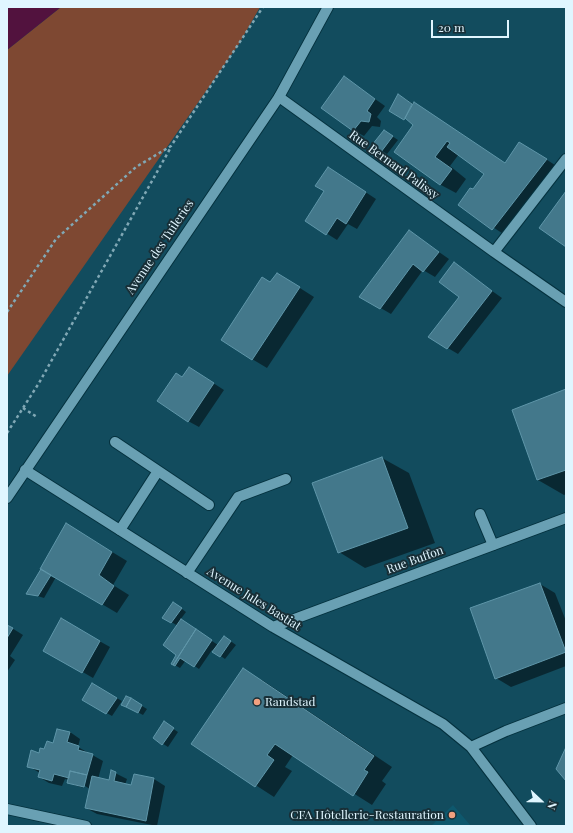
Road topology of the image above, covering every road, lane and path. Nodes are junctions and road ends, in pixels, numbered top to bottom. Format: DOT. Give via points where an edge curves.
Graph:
graph roads {
  1 [pos="263,7"];
  2 [pos="328,7"];
  3 [pos="279,98"];
  4 [pos="171,146"];
  5 [pos="566,159"];
  6 [pos="494,252"];
  7 [pos="566,302"];
  8 [pos="7,312"];
  9 [pos="23,408"];
  10 [pos="37,417"];
  11 [pos="7,432"];
  12 [pos="115,442"];
  13 [pos="25,470"];
  14 [pos="158,471"];
  15 [pos="286,479"];
  16 [pos="7,498"];
  17 [pos="209,505"];
  18 [pos="480,514"];
  19 [pos="566,518"];
  20 [pos="120,530"];
  21 [pos="493,545"];
  22 [pos="187,573"];
  23 [pos="273,627"];
  24 [pos="566,708"];
  25 [pos="472,747"];
  26 [pos="7,809"];
  27 [pos="86,826"];
  28 [pos="531,826"];
  1 -- 4 [label="path"];
  2 -- 3 [label="street, Avenue des Tuileries"];
  3 -- 6 [label="street, Rue Bernard Palissy"];
  3 -- 13 [label="street, Avenue des Tuileries"];
  4 -- 8 [label="path" via="136,167 56,239"];
  4 -- 9 [label="path"];
  5 -- 6 [label="street"];
  6 -- 7 [label="street, Rue Bernard Palissy"];
  9 -- 10 [label="path"];
  9 -- 11 [label="path"];
  12 -- 14 [label="street"];
  13 -- 16 [label="street, Avenue des Tuileries"];
  13 -- 20 [label="street, Avenue Jules Bastiat"];
  14 -- 17 [label="street"];
  14 -- 20 [label="street"];
  15 -- 22 [label="street" via="238,497"];
  18 -- 21 [label="street"];
  19 -- 21 [label="street, Rue Buffon"];
  20 -- 22 [label="street, Avenue Jules Bastiat"];
  21 -- 23 [label="street, Rue Buffon"];
  22 -- 23 [label="street, Avenue Jules Bastiat"];
  23 -- 25 [label="street, Avenue Jules Bastiat" via="443,724"];
  24 -- 25 [label="street"];
  25 -- 28 [label="street, Avenue Jules Bastiat"];
  26 -- 27 [label="street"];
}
